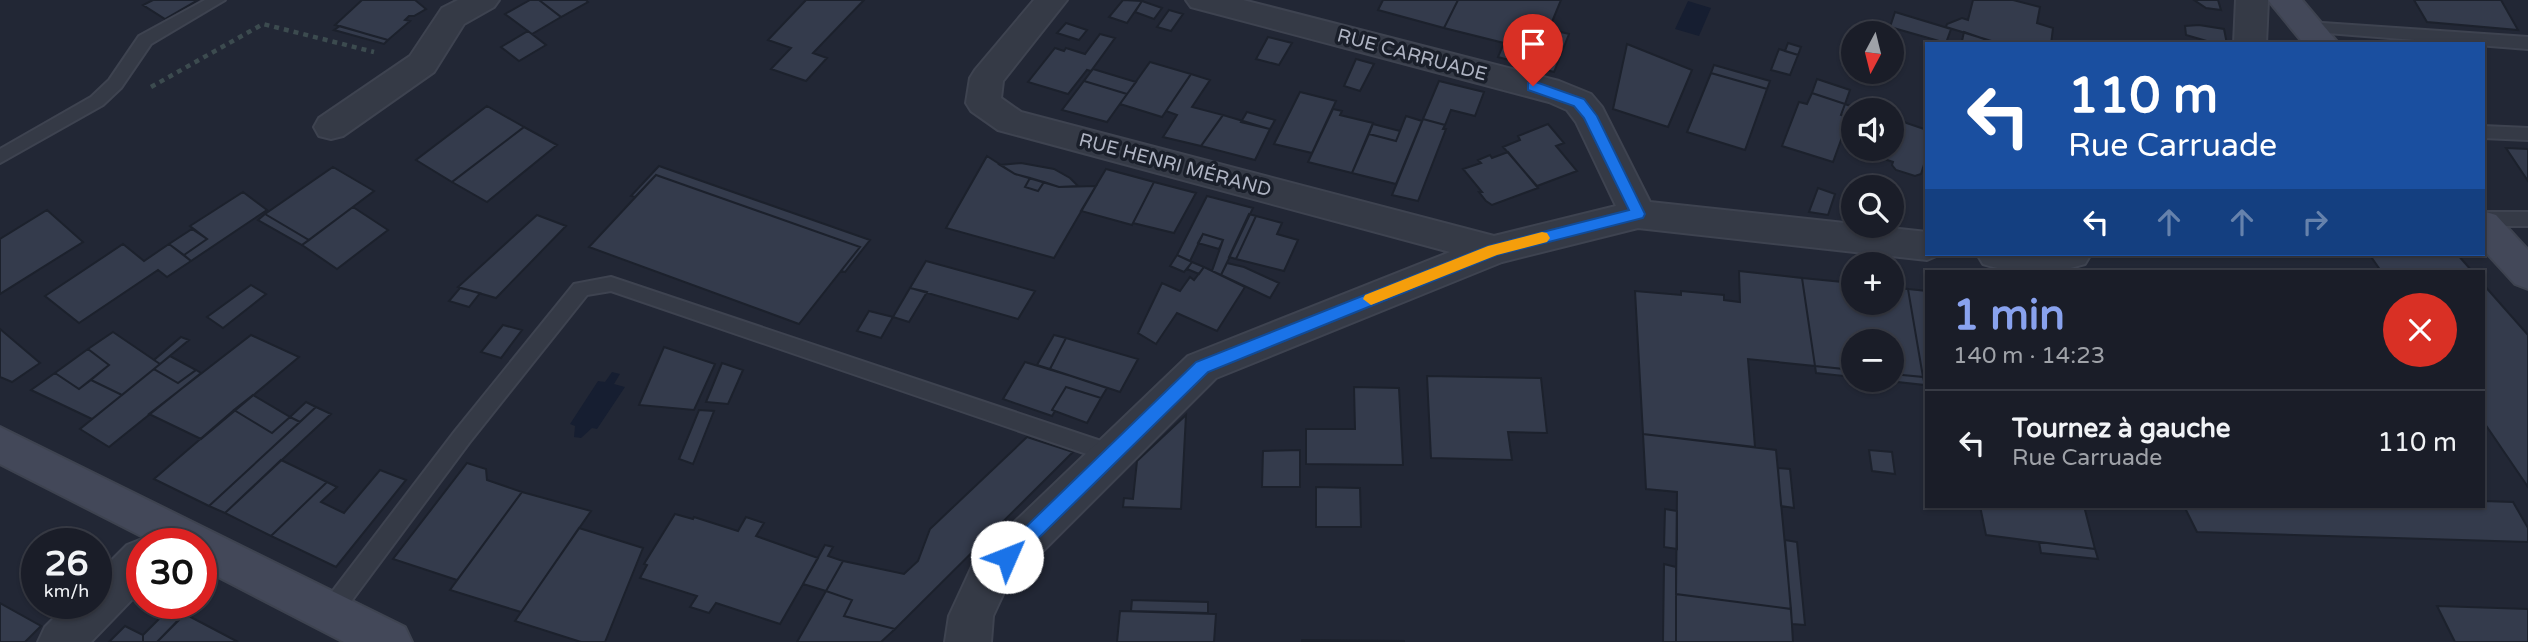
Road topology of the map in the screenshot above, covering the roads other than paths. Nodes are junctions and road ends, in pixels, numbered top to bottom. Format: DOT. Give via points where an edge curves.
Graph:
graph roads {
  1 [pos="217,0"];
  2 [pos="483,0"];
  3 [pos="1051,0"];
  4 [pos="1202,0"];
  5 [pos="2252,0"];
  6 [pos="2284,0"];
  7 [pos="2315,35"];
  8 [pos="2250,42"];
  9 [pos="2528,43"];
  10 [pos="331,127"];
  11 [pos="2485,132"];
  12 [pos="2528,134"];
  13 [pos="0,158"];
  14 [pos="1638,214"];
  15 [pos="2485,219"];
  16 [pos="2528,219"];
  17 [pos="2485,227"];
  18 [pos="1925,246"];
  19 [pos="1494,250"];
  20 [pos="2015,256"];
  21 [pos="2065,256"];
  22 [pos="2528,274"];
  23 [pos="0,444"];
  24 [pos="1113,454"];
  25 [pos="144,528"];
  26 [pos="217,564"];
  27 [pos="126,586"];
  28 [pos="330,612"];
  29 [pos="61,642"];
  30 [pos="389,642"];
  31 [pos="968,642"];
  1 -- 13 [label="lane" via="145,40 116,84 97,101"];
  2 -- 10 [label="street" via="453,16 422,64"];
  3 -- 19 [label="street, RUE HENRI MÉRAND" via="987,78 983,103 1010,121"];
  4 -- 14 [label="street, RUE CARRUADE" via="1579,102"];
  5 -- 8 [label="street"];
  6 -- 7 [label="street"];
  7 -- 9 [label="lane"];
  11 -- 12 [label="lane"];
  14 -- 18 [label="street"];
  14 -- 19 [label="street"];
  15 -- 16 [label="lane"];
  17 -- 22 [label="street"];
  19 -- 24 [label="street" via="1202,367"];
  20 -- 21 [label="street" via="2052,260"];
  23 -- 25 [label="street"];
  24 -- 28 [label="lane" via="611,284 581,289 461,437"];
  24 -- 31 [label="street" via="990,574 971,616"];
  26 -- 28 [label="street"];
  27 -- 29 [label="street"];
  28 -- 30 [label="street"];
}
